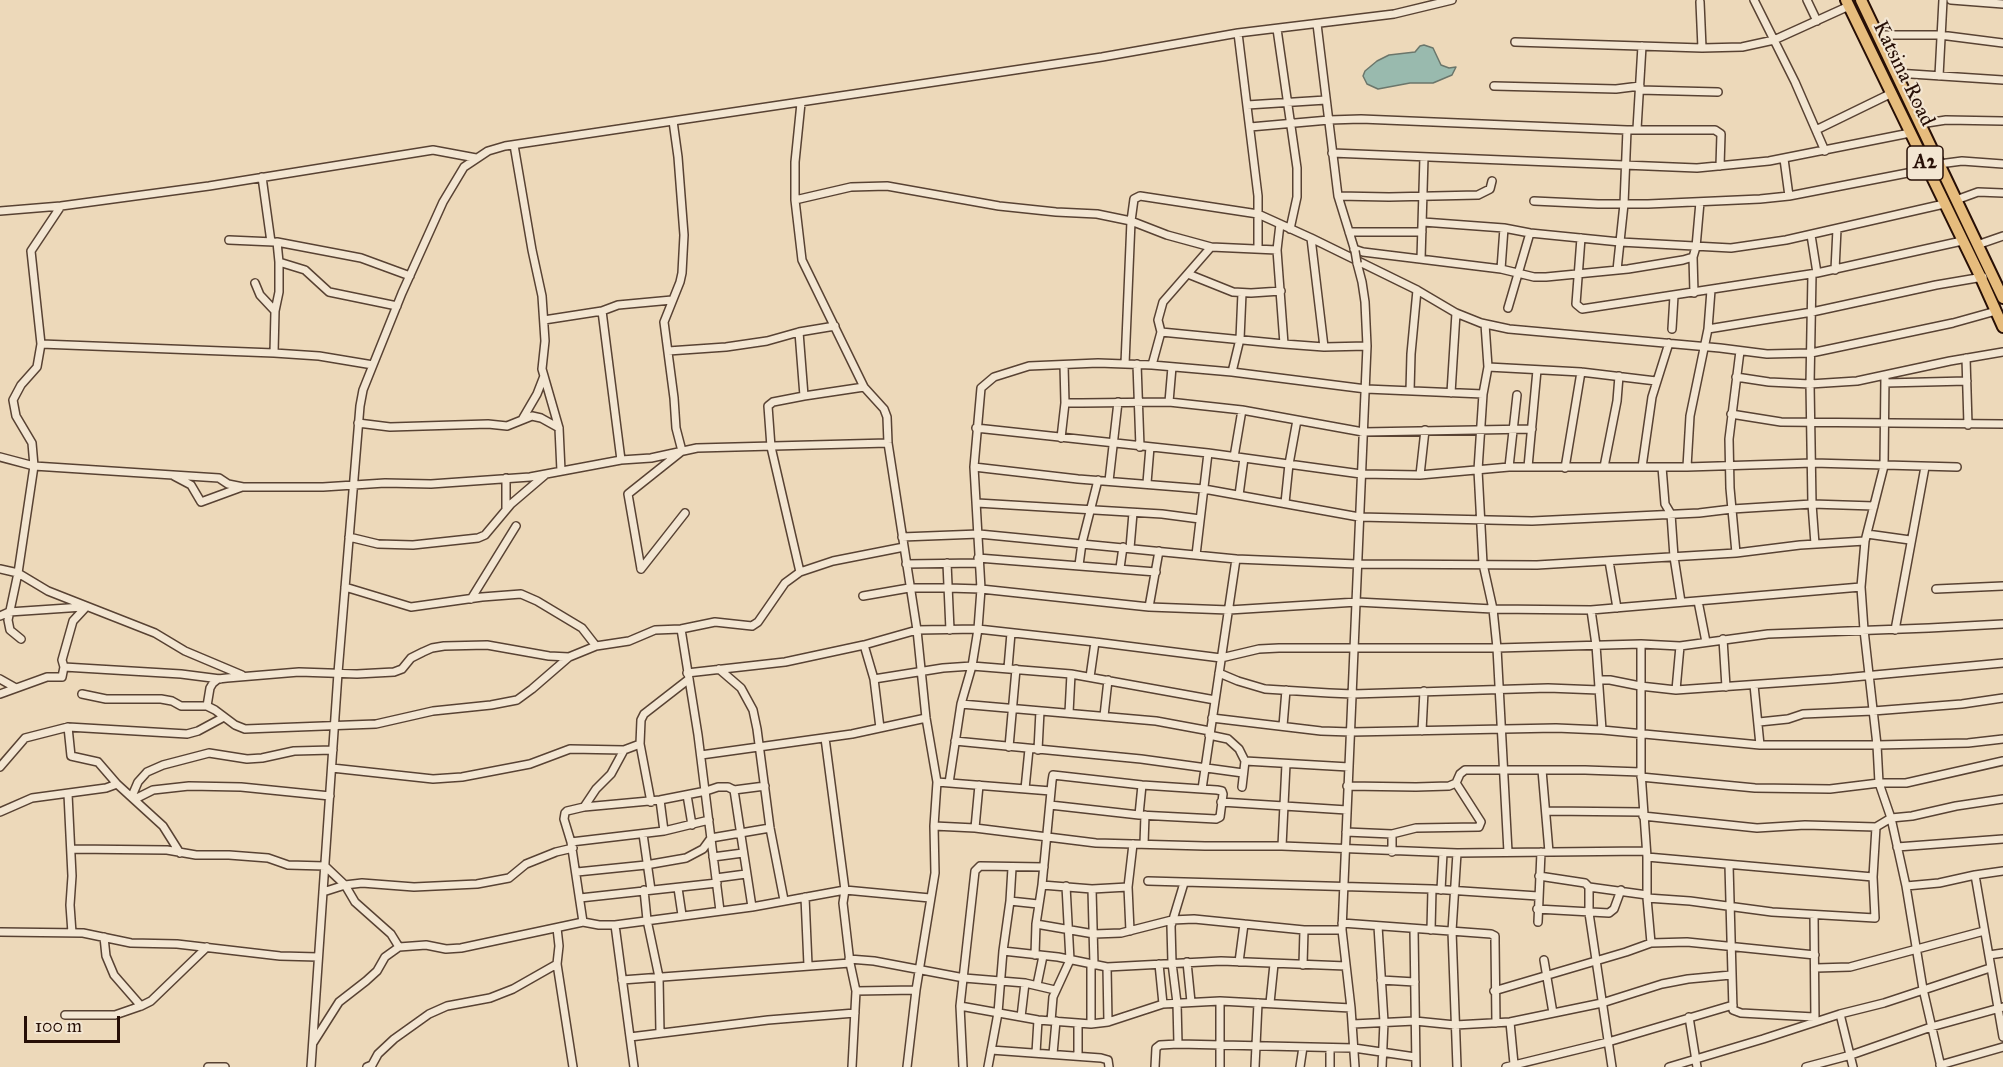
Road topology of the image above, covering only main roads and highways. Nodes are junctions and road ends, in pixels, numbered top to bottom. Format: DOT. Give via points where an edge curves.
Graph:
graph roads {
  1 [pos="1861,0"];
  2 [pos="1848,3"];
  3 [pos="1987,276"];
  4 [pos="2003,298"];
  5 [pos="2003,327"];
  1 -- 3 [label="highway, Katsina Road / A2" via="1977,244"];
  2 -- 3 [label="highway, Katsina Road / A2" via="1962,241"];
  3 -- 4 [label="highway, Katsina Road / A2"];
  3 -- 5 [label="highway, Katsina Road / A2"];
}
